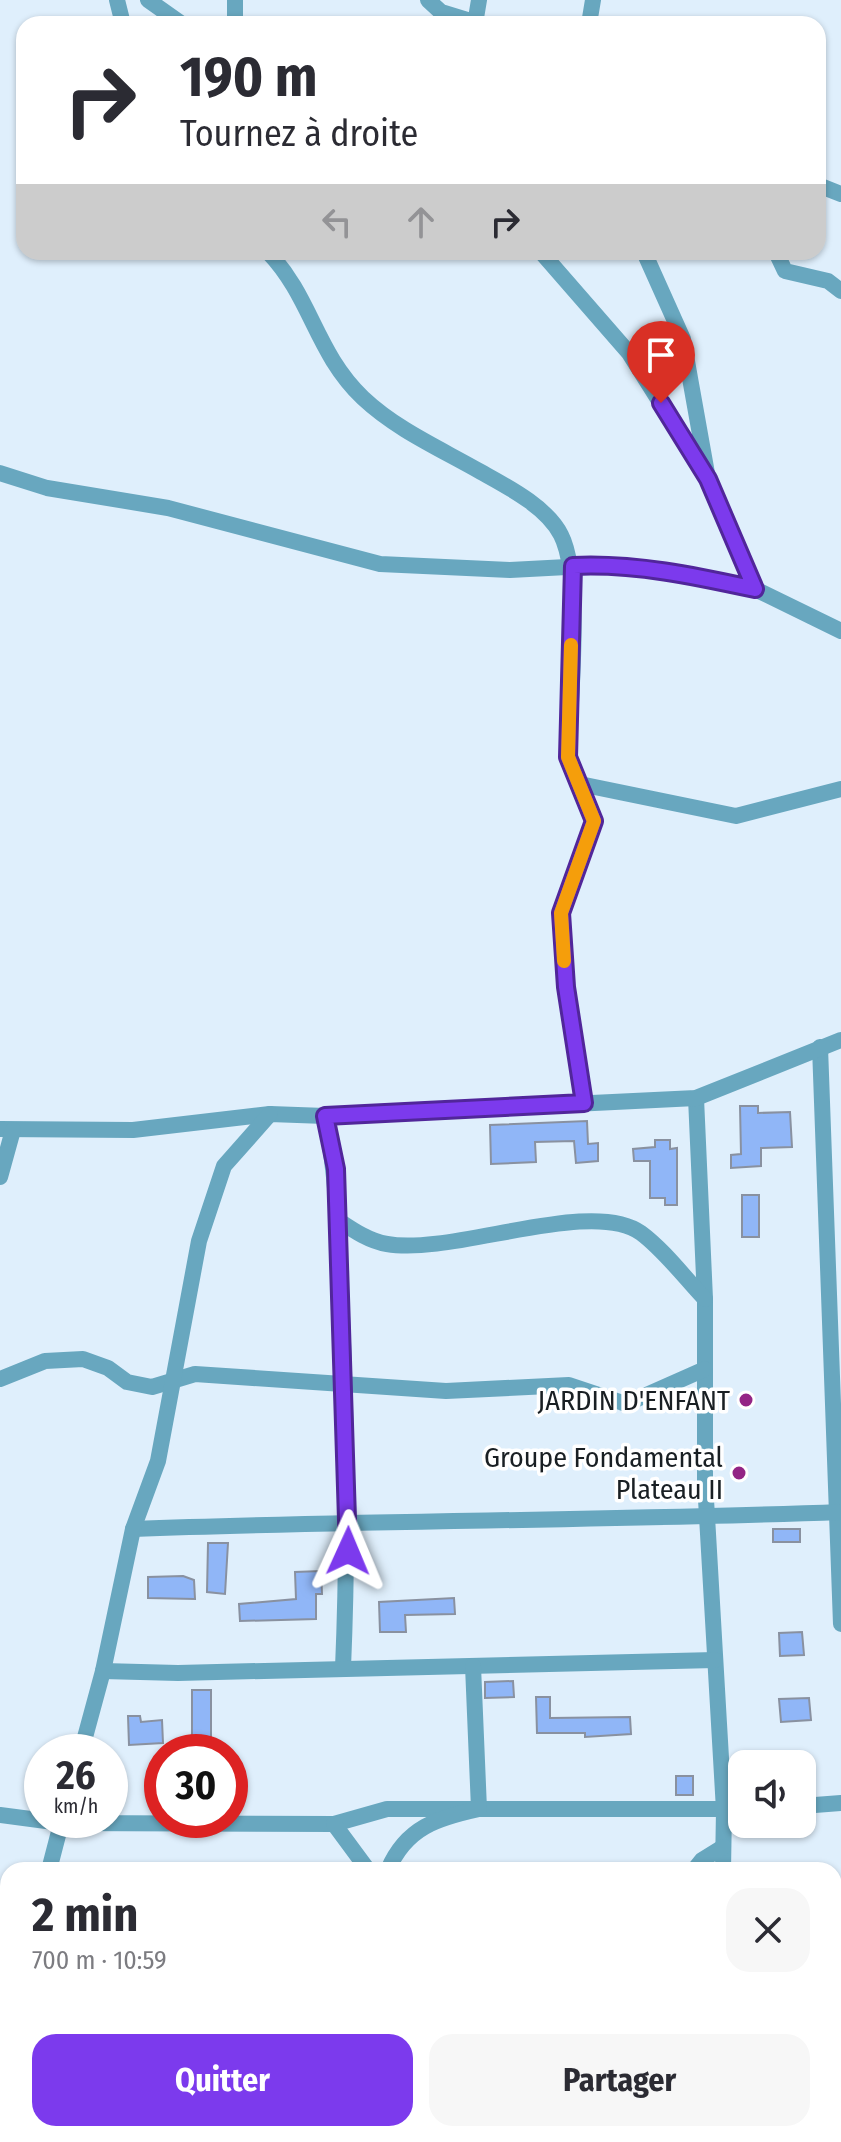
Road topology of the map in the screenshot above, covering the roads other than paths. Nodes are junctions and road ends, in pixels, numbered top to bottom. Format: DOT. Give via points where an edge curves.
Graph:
graph roads {
  1 [pos="148,0"];
  2 [pos="428,0"];
  3 [pos="171,16"];
  4 [pos="453,16"];
  5 [pos="275,260"];
  6 [pos="548,260"];
  7 [pos="648,260"];
  8 [pos="780,260"];
  9 [pos="841,291"];
  10 [pos="0,473"];
  11 [pos="708,479"];
  12 [pos="573,566"];
  13 [pos="755,589"];
  14 [pos="841,631"];
  15 [pos="580,784"];
  16 [pos="841,789"];
  17 [pos="841,1040"];
  18 [pos="820,1047"];
  19 [pos="696,1098"];
  20 [pos="584,1103"];
  21 [pos="270,1114"];
  22 [pos="325,1116"];
  23 [pos="6,1130"];
  24 [pos="0,1177"];
  25 [pos="338,1220"];
  26 [pos="705,1299"];
  27 [pos="836,1364"];
  28 [pos="705,1369"];
  29 [pos="0,1379"];
  30 [pos="172,1381"];
  31 [pos="345,1386"];
  32 [pos="840,1512"];
  33 [pos="707,1518"];
  34 [pos="349,1521"];
  35 [pos="133,1529"];
  36 [pos="841,1624"];
  37 [pos="715,1660"];
  38 [pos="473,1666"];
  39 [pos="343,1668"];
  40 [pos="103,1671"];
  41 [pos="86,1734"];
  42 [pos="841,1803"];
  43 [pos="816,1805"];
  44 [pos="479,1809"];
  45 [pos="724,1810"];
  46 [pos="728,1810"];
  47 [pos="0,1815"];
  48 [pos="24,1817"];
  49 [pos="128,1822"];
  50 [pos="334,1824"];
  51 [pos="57,1838"];
  52 [pos="723,1847"];
  53 [pos="51,1862"];
  54 [pos="362,1862"];
  55 [pos="393,1862"];
  56 [pos="700,1862"];
  57 [pos="723,1862"];
  1 -- 3 [label="street"];
  2 -- 4 [label="street"];
  5 -- 12 [label="street" via="294,283 322,347 361,396 405,431 538,508 560,532"];
  6 -- 11 [label="street" via="629,353"];
  7 -- 11 [label="street" via="683,339"];
  8 -- 9 [label="street" via="785,271 828,281"];
  10 -- 12 [label="street" via="47,488 168,508 380,564 510,570"];
  11 -- 13 [label="street"];
  12 -- 13 [label="street" via="693,575"];
  12 -- 15 [label="street" via="568,757"];
  13 -- 14 [label="street"];
  15 -- 16 [label="street" via="736,816"];
  15 -- 20 [label="street" via="594,821 561,913"];
  17 -- 18 [label="street"];
  18 -- 19 [label="street"];
  18 -- 27 [label="street"];
  19 -- 20 [label="street"];
  19 -- 26 [label="street"];
  20 -- 22 [label="street"];
  21 -- 22 [label="street"];
  21 -- 23 [label="street" via="133,1130"];
  21 -- 30 [label="street" via="224,1166 199,1241"];
  22 -- 25 [label="street" via="336,1169"];
  23 -- 24 [label="street"];
  25 -- 26 [label="street" via="387,1244 447,1243 554,1225 620,1224 640,1232"];
  25 -- 31 [label="street"];
  26 -- 28 [label="street"];
  27 -- 32 [label="street"];
  28 -- 31 [label="street" via="626,1404 569,1385 446,1391"];
  28 -- 33 [label="street"];
  29 -- 30 [label="street" via="45,1361 83,1359 127,1382 152,1387"];
  30 -- 31 [label="street" via="195,1374"];
  30 -- 35 [label="street" via="158,1461"];
  31 -- 34 [label="street"];
  32 -- 33 [label="street"];
  32 -- 36 [label="street"];
  33 -- 34 [label="street"];
  33 -- 37 [label="street"];
  34 -- 35 [label="street"];
  34 -- 39 [label="street"];
  35 -- 40 [label="street"];
  37 -- 38 [label="street"];
  37 -- 45 [label="street"];
  38 -- 39 [label="street"];
  38 -- 44 [label="street"];
  39 -- 40 [label="street"];
  40 -- 41 [label="street"];
  42 -- 43 [label="street"];
  44 -- 45 [label="street"];
  44 -- 50 [label="street" via="387,1809"];
  44 -- 55 [label="street" via="436,1819 412,1835"];
  45 -- 46 [label="street"];
  45 -- 52 [label="street"];
  47 -- 48 [label="street"];
  49 -- 50 [label="street"];
  50 -- 54 [label="street"];
  51 -- 53 [label="street"];
  52 -- 56 [label="street"];
  52 -- 57 [label="street"];
}
